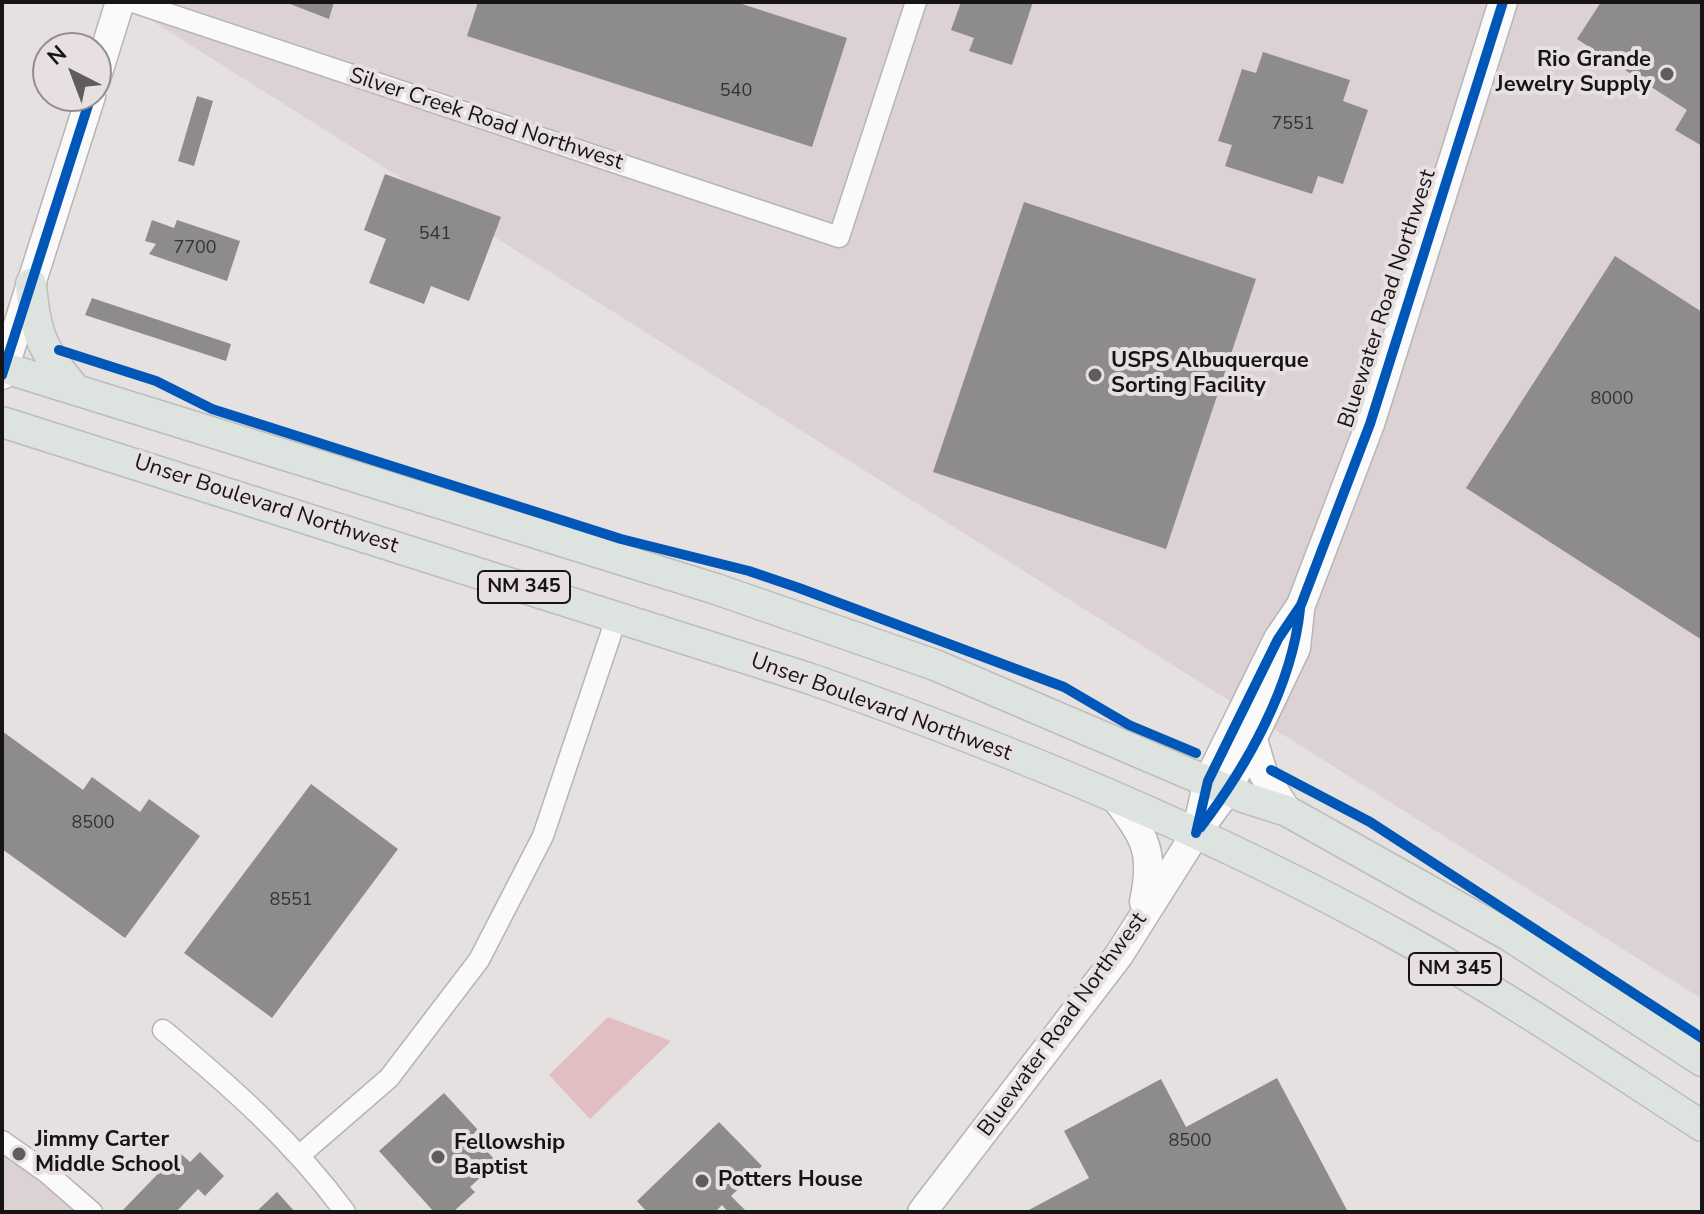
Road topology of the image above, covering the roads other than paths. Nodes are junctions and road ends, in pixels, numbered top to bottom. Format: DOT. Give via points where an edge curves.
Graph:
graph roads {
  1 [pos="120,2"];
  2 [pos="133,2"];
  3 [pos="916,2"];
  4 [pos="1503,2"];
  5 [pos="111,32"];
  6 [pos="86,112"];
  7 [pos="31,284"];
  8 [pos="3,370"];
  9 [pos="78,391"];
  10 [pos="2,422"];
  11 [pos="1301,605"];
  12 [pos="617,616"];
  13 [pos="1254,743"];
  14 [pos="1218,786"];
  15 [pos="1115,797"];
  16 [pos="1287,811"];
  17 [pos="1196,833"];
  18 [pos="1141,921"];
  19 [pos="163,1030"];
  20 [pos="1702,1061"];
  21 [pos="1702,1126"];
  22 [pos="2,1141"];
  23 [pos="300,1155"];
  24 [pos="92,1212"];
  25 [pos="345,1212"];
  26 [pos="922,1212"];
  1 -- 5 [label="street"];
  2 -- 3 [label="street, Silver Creek Road Northwest" via="839,237"];
  4 -- 11 [label="street, Bluewater Road Northwest" via="1370,424"];
  6 -- 7 [label="street"];
  7 -- 8 [label="street"];
  7 -- 9 [label="main road" via="34,325 51,361"];
  8 -- 9 [label="main road, NM 345"];
  9 -- 14 [label="main road, NM 345" via="716,589 935,665"];
  10 -- 12 [label="main road, Unser Boulevard Northwest / NM 345"];
  11 -- 13 [label="street, Bluewater Road Northwest" via="1296,648"];
  11 -- 14 [label="street, Bluewater Road Northwest" via="1278,639"];
  12 -- 15 [label="main road, Unser Boulevard Northwest / NM 345" via="915,716"];
  12 -- 23 [label="street" via="543,836 479,960 389,1078"];
  13 -- 14 [label="street, Bluewater Road Northwest"];
  13 -- 16 [label="street" via="1263,773"];
  14 -- 16 [label="main road, NM 345"];
  14 -- 17 [label="street, Bluewater Road Northwest"];
  15 -- 17 [label="main road, Unser Boulevard Northwest / NM 345"];
  15 -- 18 [label="street" via="1140,834 1152,867"];
  16 -- 20 [label="main road, NM 345" via="1508,935"];
  17 -- 18 [label="street, Bluewater Road Northwest"];
  17 -- 21 [label="main road, Unser Boulevard Northwest / NM 345" via="1466,975"];
  18 -- 26 [label="street, Bluewater Road Northwest" via="1053,1045"];
  19 -- 23 [label="street" via="241,1094"];
  22 -- 24 [label="street"];
  23 -- 25 [label="street"];
}
